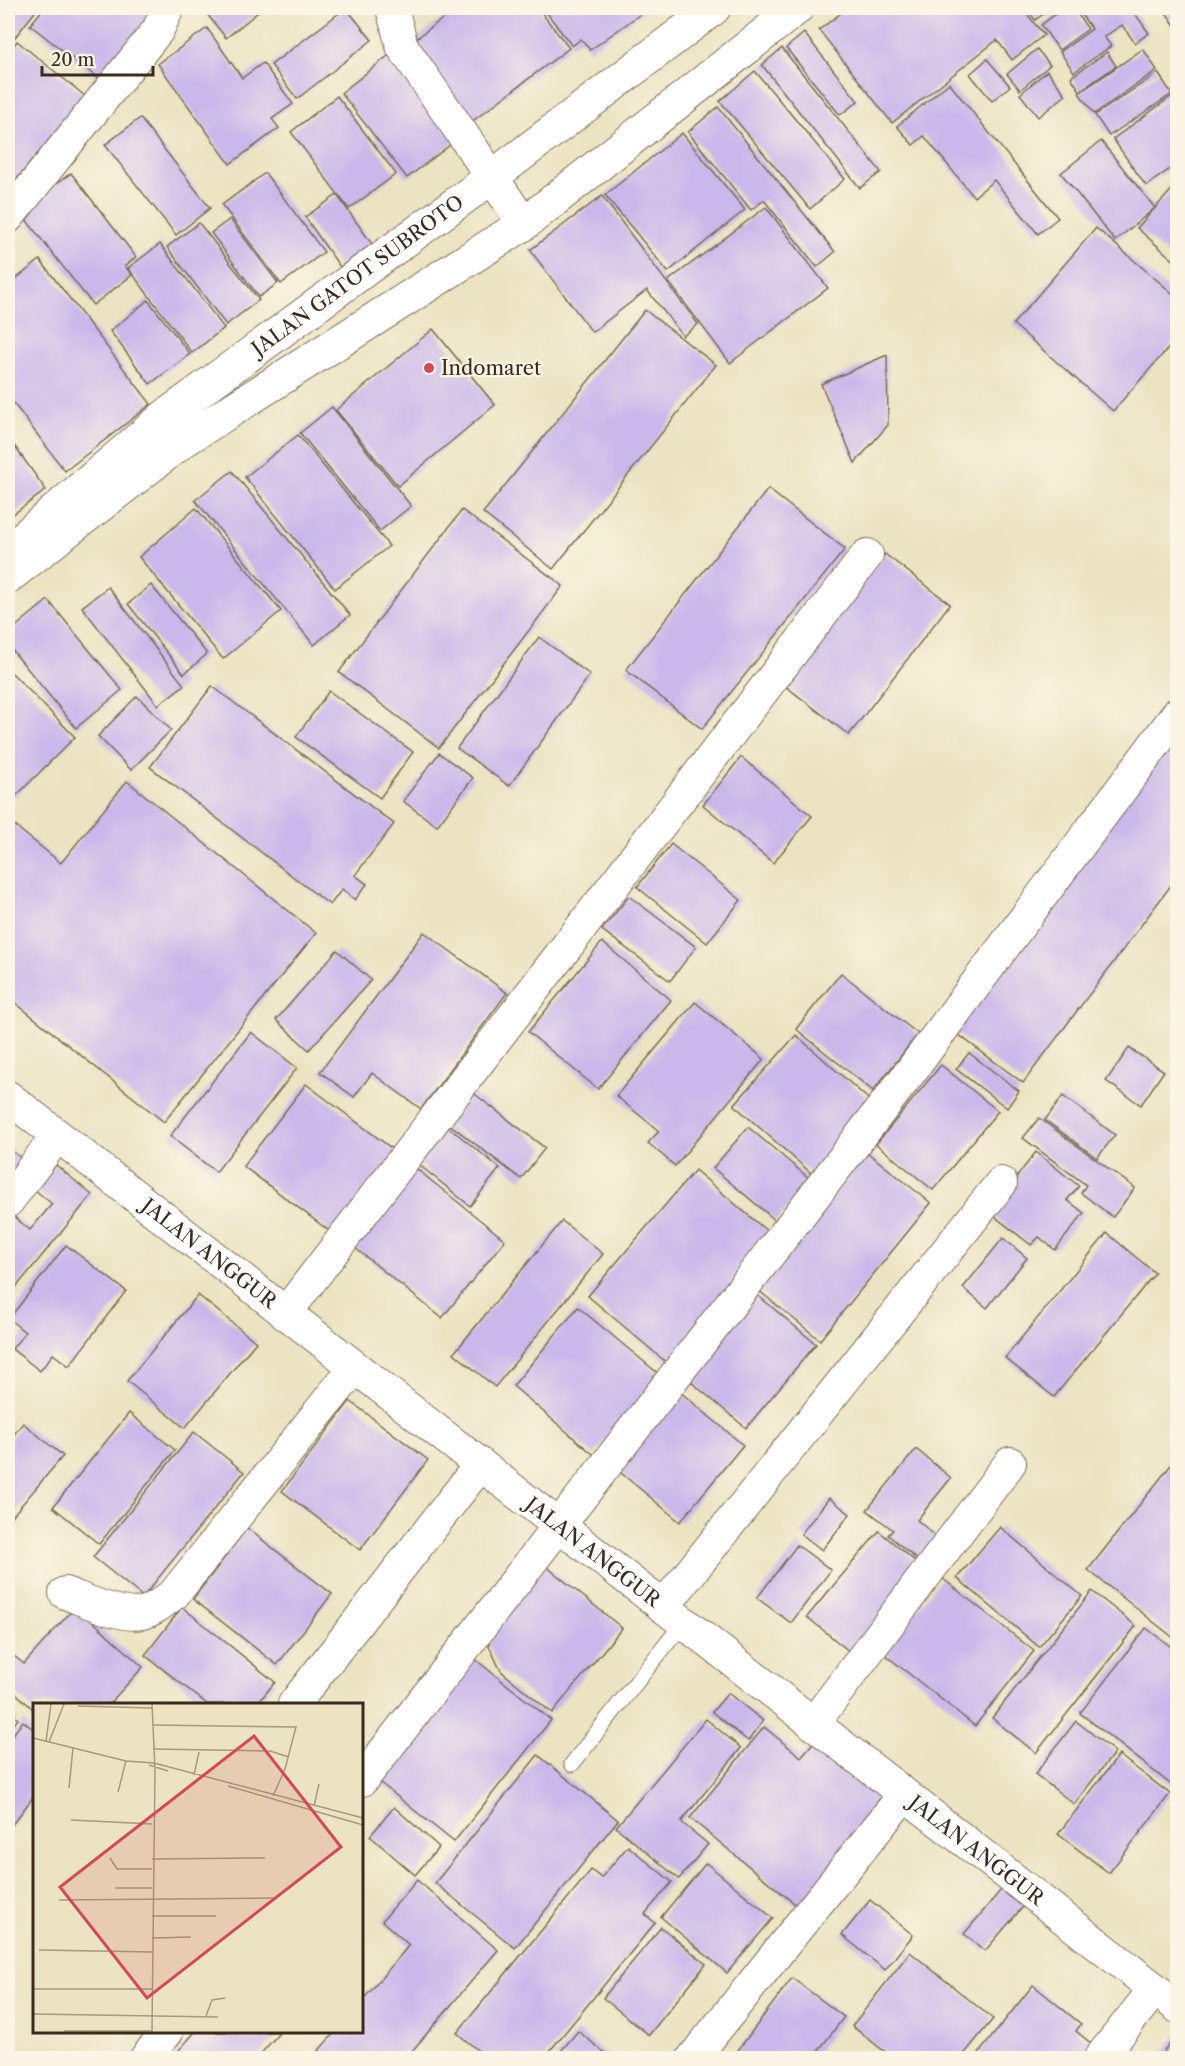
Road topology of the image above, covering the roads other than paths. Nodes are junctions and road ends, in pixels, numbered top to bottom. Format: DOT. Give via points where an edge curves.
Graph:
graph roads {
  1 [pos="168,8"];
  2 [pos="392,8"];
  3 [pos="714,8"];
  4 [pos="797,8"];
  5 [pos="492,177"];
  6 [pos="8,217"];
  7 [pos="524,224"];
  8 [pos="173,429"];
  9 [pos="8,551"];
  10 [pos="867,555"];
  11 [pos="8,577"];
  12 [pos="1178,713"];
  13 [pos="8,1097"];
  14 [pos="57,1136"];
  15 [pos="1001,1183"];
  16 [pos="8,1201"];
  17 [pos="285,1314"];
  18 [pos="355,1367"];
  19 [pos="1010,1463"];
  20 [pos="480,1465"];
  21 [pos="558,1526"];
  22 [pos="65,1593"];
  23 [pos="673,1615"];
  24 [pos="295,1703"];
  25 [pos="813,1724"];
  26 [pos="573,1764"];
  27 [pos="363,1779"];
  28 [pos="904,1795"];
  29 [pos="1166,1999"];
  30 [pos="165,2033"];
  31 [pos="146,2058"];
  32 [pos="693,2058"];
  33 [pos="1100,2058"];
  1 -- 6 [label="street" via="158,30"];
  2 -- 5 [label="street" via="402,46"];
  3 -- 5 [label="main road, JALAN GATOT SUBROTO"];
  4 -- 7 [label="main road"];
  5 -- 7 [label="street"];
  5 -- 8 [label="main road, JALAN GATOT SUBROTO"];
  7 -- 8 [label="main road"];
  8 -- 9 [label="main road, JALAN GATOT SUBROTO"];
  8 -- 11 [label="main road"];
  10 -- 17 [label="street"];
  12 -- 21 [label="street" via="906,1076"];
  13 -- 14 [label="street, JALAN ANGGUR"];
  14 -- 16 [label="street"];
  14 -- 17 [label="street, JALAN ANGGUR"];
  15 -- 23 [label="street"];
  17 -- 18 [label="street, JALAN ANGGUR"];
  18 -- 20 [label="street, JALAN ANGGUR"];
  18 -- 22 [label="street" via="174,1594 142,1614 125,1614"];
  19 -- 25 [label="street"];
  20 -- 21 [label="street, JALAN ANGGUR"];
  20 -- 24 [label="street"];
  21 -- 23 [label="street, JALAN ANGGUR"];
  21 -- 27 [label="street"];
  23 -- 25 [label="street, JALAN ANGGUR"];
  23 -- 26 [label="lane"];
  25 -- 28 [label="street, JALAN ANGGUR"];
  28 -- 29 [label="street, JALAN ANGGUR"];
  28 -- 32 [label="street"];
  29 -- 33 [label="street"];
  30 -- 31 [label="street"];
}
